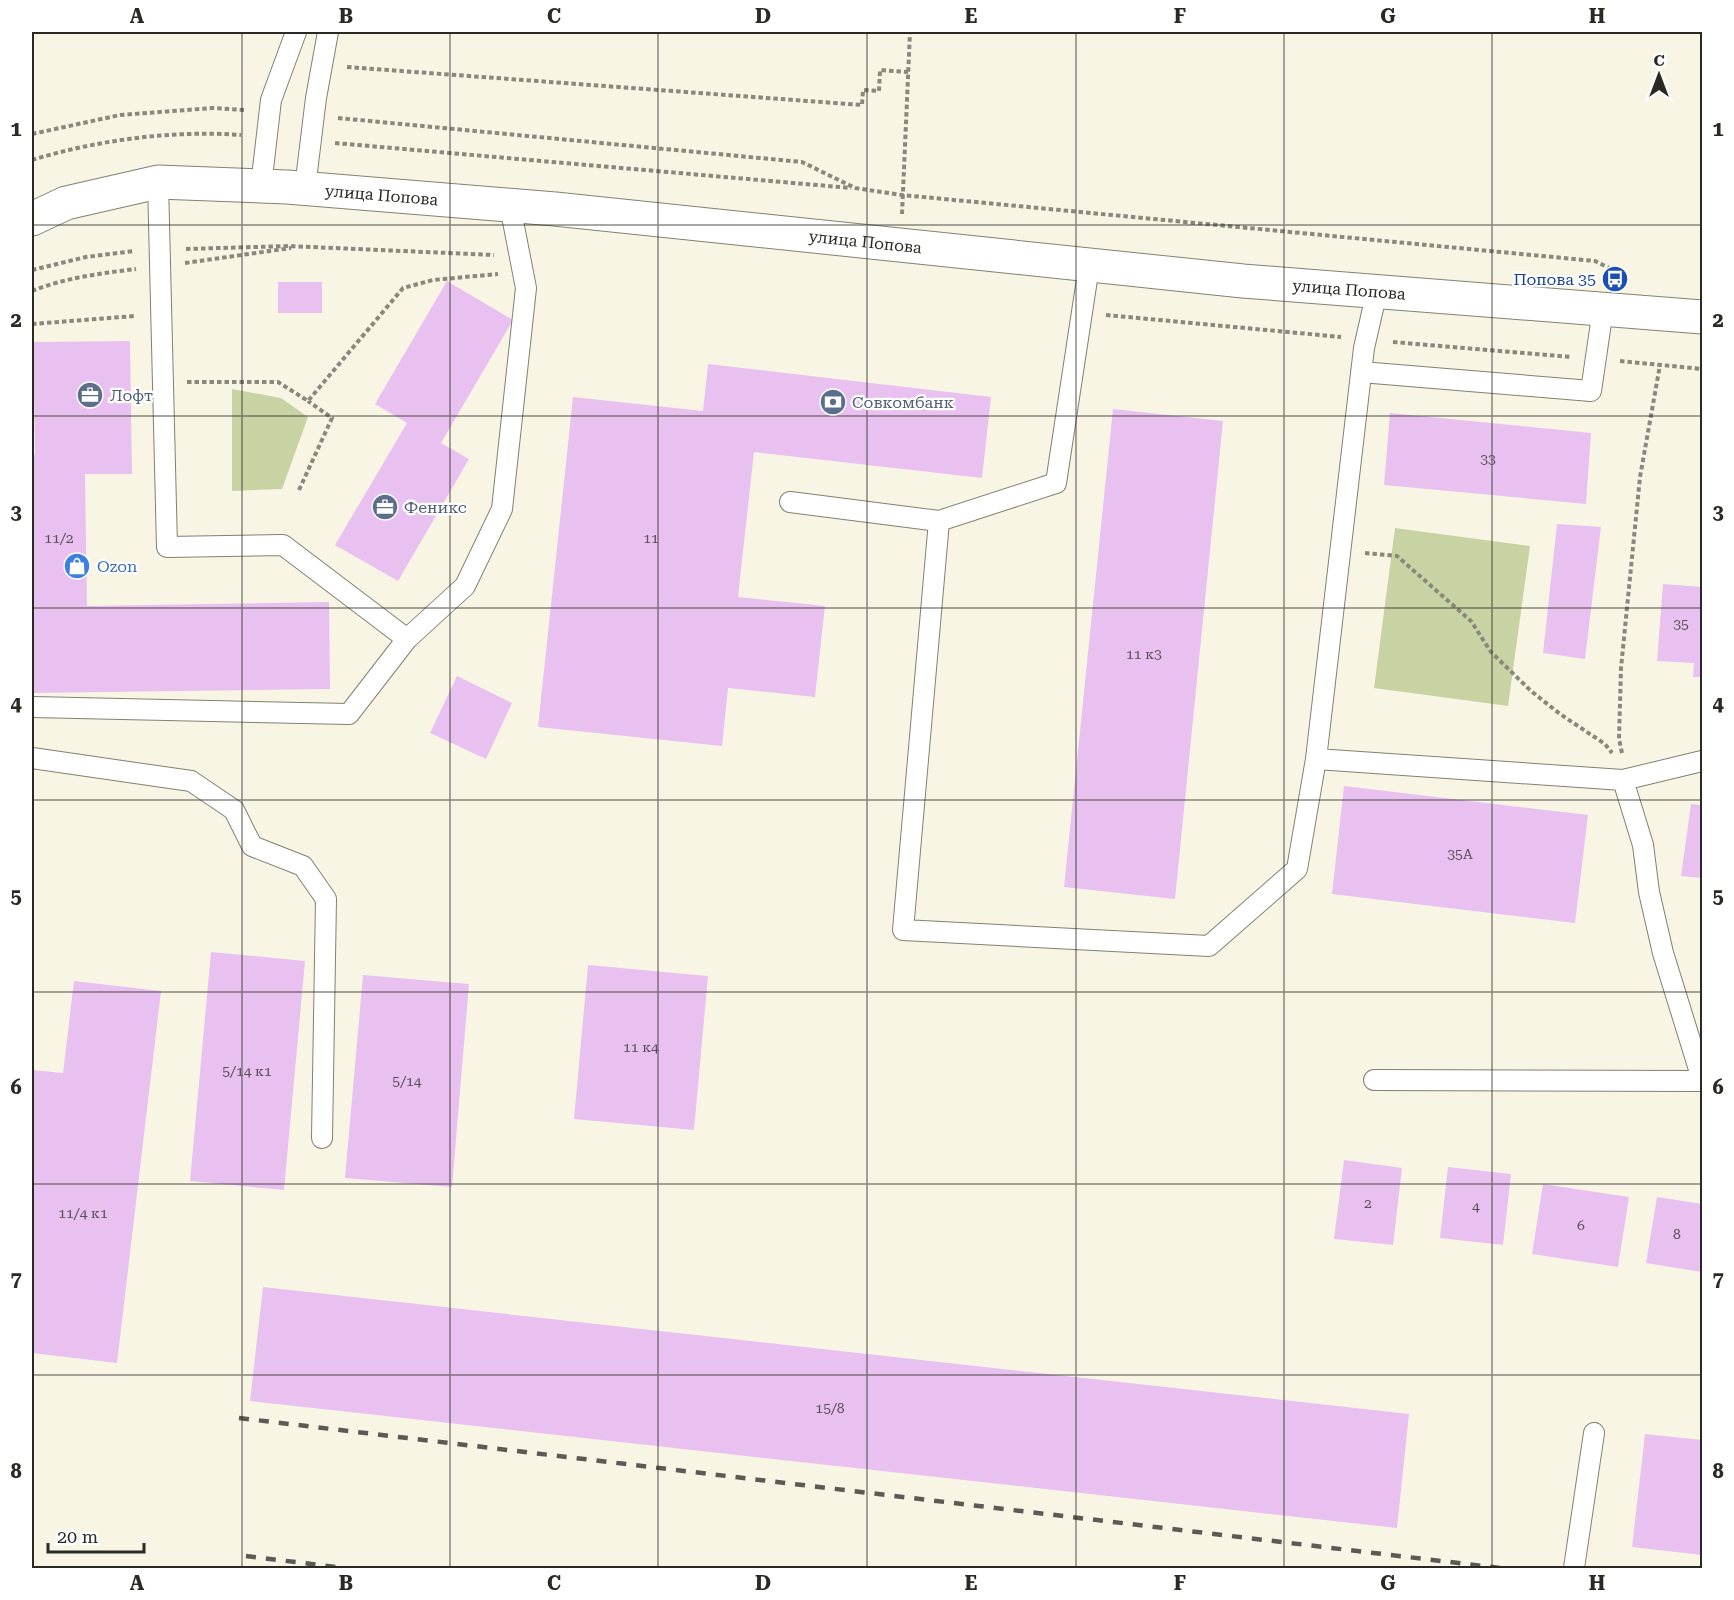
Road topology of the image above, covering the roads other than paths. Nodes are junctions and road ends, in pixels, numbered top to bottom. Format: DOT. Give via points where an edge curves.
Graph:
graph roads {
  1 [pos="297,32"];
  2 [pos="328,32"];
  3 [pos="158,182"];
  4 [pos="261,186"];
  5 [pos="306,188"];
  6 [pos="510,206"];
  7 [pos="32,219"];
  8 [pos="1089,266"];
  9 [pos="1377,291"];
  10 [pos="1603,309"];
  11 [pos="1702,317"];
  12 [pos="1361,372"];
  13 [pos="789,501"];
  14 [pos="939,521"];
  15 [pos="407,639"];
  16 [pos="32,707"];
  17 [pos="32,758"];
  18 [pos="1316,759"];
  19 [pos="1702,761"];
  20 [pos="1627,774"];
  21 [pos="1374,1080"];
  22 [pos="1702,1080"];
  23 [pos="322,1138"];
  24 [pos="1594,1433"];
  25 [pos="1575,1569"];
  1 -- 4 [label="lane" via="271,100"];
  2 -- 5 [label="lane"];
  3 -- 4 [label="street, улица Попова"];
  3 -- 7 [label="street, улица Попова" via="66,204"];
  3 -- 15 [label="lane" via="167,547 283,545"];
  4 -- 5 [label="street, улица Попова"];
  5 -- 6 [label="street, улица Попова"];
  6 -- 8 [label="street, улица Попова"];
  6 -- 15 [label="lane" via="526,288 502,509 465,586"];
  8 -- 9 [label="street, улица Попова"];
  8 -- 14 [label="lane" via="1056,483"];
  9 -- 10 [label="street, улица Попова"];
  9 -- 12 [label="lane"];
  10 -- 11 [label="street, улица Попова"];
  10 -- 12 [label="lane" via="1591,391"];
  12 -- 18 [label="lane"];
  13 -- 14 [label="lane"];
  14 -- 18 [label="lane" via="903,930 1209,946 1297,869"];
  15 -- 16 [label="lane" via="350,714"];
  17 -- 23 [label="lane" via="191,781 234,810 252,846 303,866 326,899"];
  18 -- 20 [label="lane"];
  19 -- 20 [label="lane"];
  20 -- 22 [label="lane" via="1663,953"];
  21 -- 22 [label="lane"];
  24 -- 25 [label="lane"];
}
